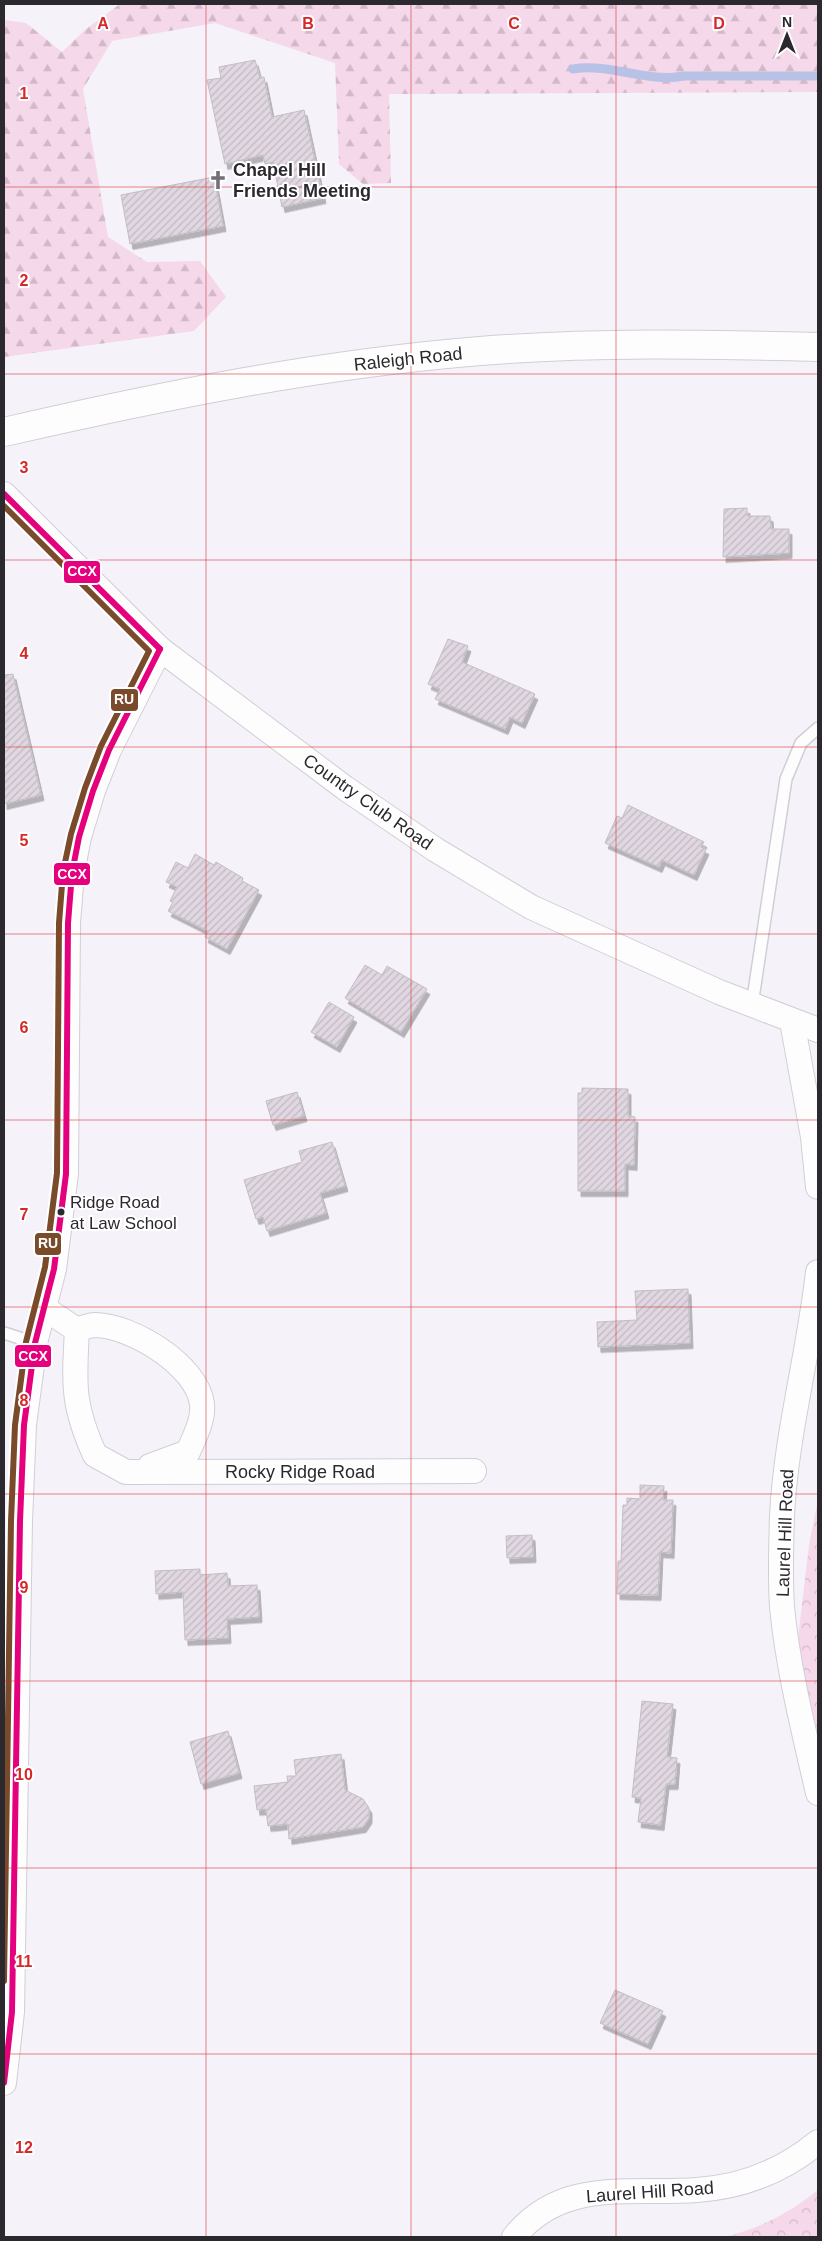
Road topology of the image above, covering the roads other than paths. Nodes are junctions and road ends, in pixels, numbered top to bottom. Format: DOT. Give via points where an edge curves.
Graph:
graph roads {
  1 [pos="818,347"];
  2 [pos="4,432"];
  3 [pos="4,494"];
  4 [pos="160,649"];
  5 [pos="818,728"];
  6 [pos="752,1005"];
  7 [pos="792,1021"];
  8 [pos="818,1030"];
  9 [pos="818,1187"];
  10 [pos="818,1272"];
  11 [pos="44,1308"];
  12 [pos="77,1330"];
  13 [pos="4,1333"];
  14 [pos="35,1343"];
  15 [pos="126,1472"];
  16 [pos="474,1472"];
  17 [pos="818,1793"];
  18 [pos="10,1809"];
  19 [pos="4,2083"];
  20 [pos="818,2142"];
  21 [pos="514,2237"];
  1 -- 2 [label="main road, Raleigh Road" via="627,345 480,350 317,369 144,400"];
  3 -- 4 [label="street, Country Club Road"];
  4 -- 6 [label="street, Country Club Road" via="345,788 436,850 532,907"];
  4 -- 11 [label="street" via="109,750 79,837 72,873 68,923 66,1174 54,1269"];
  5 -- 6 [label="lane" via="801,743 786,779"];
  6 -- 7 [label="street, Country Club Road"];
  7 -- 8 [label="street, Country Club Road"];
  7 -- 9 [label="street" via="813,1137"];
  10 -- 17 [label="street, Laurel Hill Road" via="786,1468 781,1559 782,1606 789,1656"];
  11 -- 12 [label="street"];
  11 -- 14 [label="street"];
  12 -- 15 [label="street, Rocky Ridge Road" via="74,1390 77,1410 95,1455"];
  12 -- 15 [label="street" via="96,1325 116,1330 142,1339 170,1355 191,1378 202,1404 198,1430 188,1452 167,1462"];
  13 -- 14 [label="lane"];
  14 -- 18 [label="street" via="24,1425"];
  15 -- 16 [label="street, Rocky Ridge Road"];
  18 -- 19 [label="street" via="12,2012"];
  20 -- 21 [label="street, Laurel Hill Road" via="799,2158 747,2181 697,2190 612,2191 568,2199 548,2208"];
}
